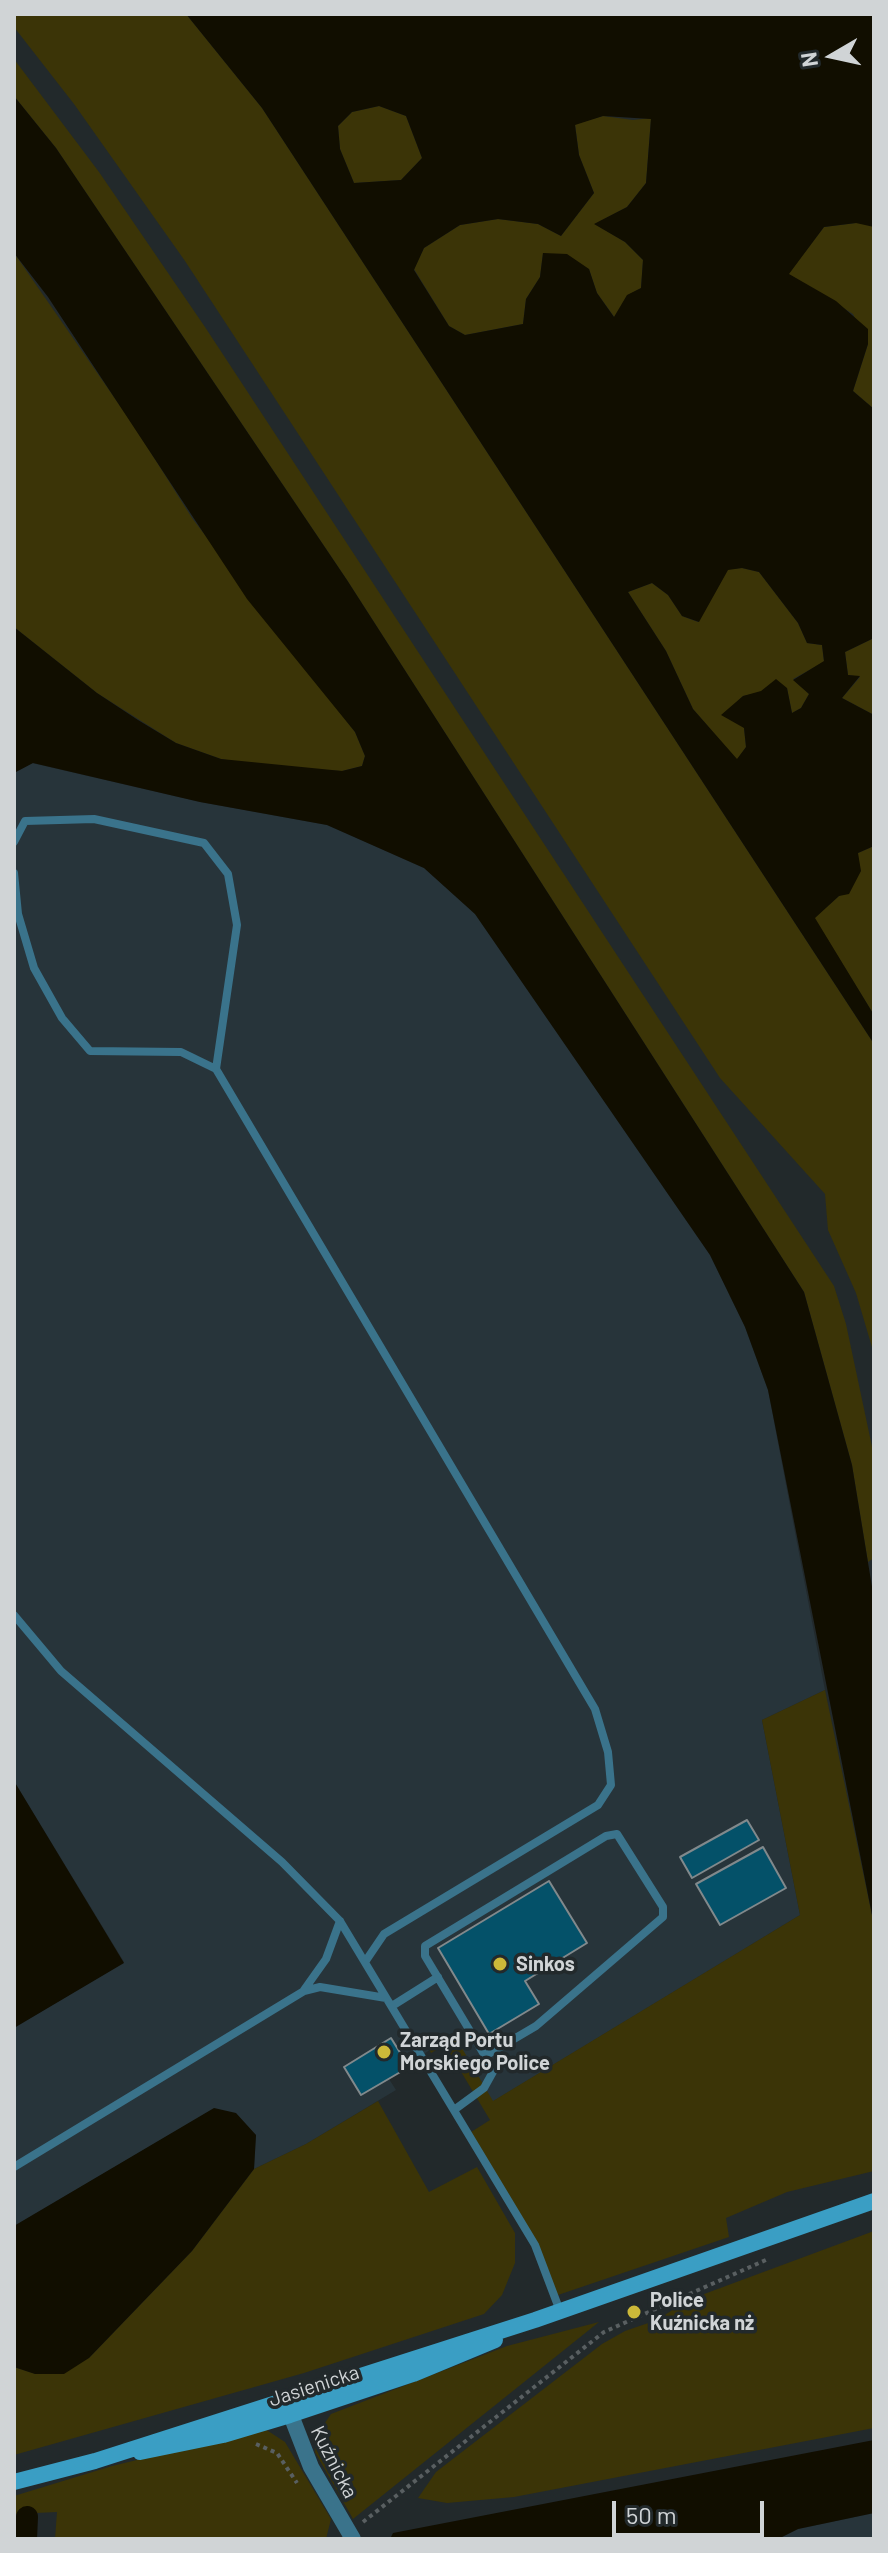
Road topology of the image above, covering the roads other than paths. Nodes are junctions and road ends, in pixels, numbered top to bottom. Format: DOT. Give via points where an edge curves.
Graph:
graph roads {
  1 [pos="14,842"];
  2 [pos="14,873"];
  3 [pos="216,1069"];
  4 [pos="14,1615"];
  5 [pos="340,1921"];
  6 [pos="365,1962"];
  7 [pos="438,1977"];
  8 [pos="304,1991"];
  9 [pos="389,2002"];
  10 [pos="485,2056"];
  11 [pos="454,2110"];
  12 [pos="14,2167"];
  13 [pos="874,2201"];
  14 [pos="560,2311"];
  15 [pos="535,2320"];
  16 [pos="288,2407"];
  17 [pos="14,2482"];
  18 [pos="351,2535"];
  1 -- 3 [label="lane" via="25,821 94,819 204,843 228,874 237,925"];
  2 -- 3 [label="lane" via="18,914 34,968 62,1018 90,1051 181,1052"];
  3 -- 6 [label="lane" via="595,1709 608,1752 611,1785 598,1805 384,1934"];
  4 -- 5 [label="lane" via="61,1671 282,1862"];
  5 -- 6 [label="lane"];
  5 -- 8 [label="lane" via="326,1959"];
  6 -- 9 [label="lane"];
  7 -- 9 [label="lane"];
  7 -- 10 [label="lane"];
  7 -- 10 [label="lane" via="425,1956 428,1944 606,1836 612,1833 622,1839 663,1907 663,1917 536,2026"];
  8 -- 9 [label="lane" via="320,1987"];
  8 -- 12 [label="lane"];
  9 -- 11 [label="lane"];
  10 -- 11 [label="lane" via="494,2070 492,2078"];
  11 -- 14 [label="lane" via="535,2245"];
  13 -- 14 [label="main road, Jasienicka"];
  14 -- 15 [label="main road, Jasienicka"];
  15 -- 16 [label="main road, Jasienicka"];
  15 -- 16 [label="main road, Jasienicka" via="448,2360"];
  16 -- 17 [label="main road, Jasienicka"];
  16 -- 18 [label="street, Kuźnicka" via="311,2467"];
}
